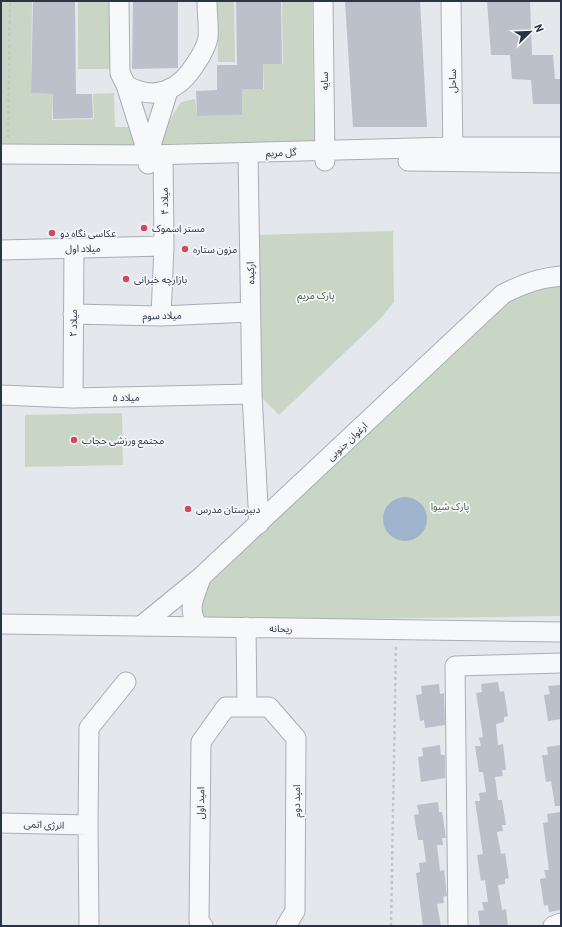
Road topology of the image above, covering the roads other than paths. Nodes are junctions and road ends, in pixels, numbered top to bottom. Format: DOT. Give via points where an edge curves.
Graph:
graph roads {
  1 [pos="119,1"];
  2 [pos="207,1"];
  3 [pos="322,1"];
  4 [pos="451,1"];
  5 [pos="126,85"];
  6 [pos="168,91"];
  7 [pos="561,146"];
  8 [pos="452,154"];
  9 [pos="325,156"];
  10 [pos="3,157"];
  11 [pos="248,157"];
  12 [pos="155,160"];
  13 [pos="561,163"];
  14 [pos="164,246"];
  15 [pos="74,248"];
  16 [pos="1,250"];
  17 [pos="561,276"];
  18 [pos="250,312"];
  19 [pos="73,314"];
  20 [pos="161,316"];
  21 [pos="252,394"];
  22 [pos="1,395"];
  23 [pos="73,398"];
  24 [pos="259,524"];
  25 [pos="202,577"];
  26 [pos="1,624"];
  27 [pos="141,626"];
  28 [pos="198,626"];
  29 [pos="246,627"];
  30 [pos="561,632"];
  31 [pos="561,664"];
  32 [pos="126,682"];
  33 [pos="246,707"];
  34 [pos="1,823"];
  35 [pos="88,825"];
  36 [pos="561,923"];
  37 [pos="89,926"];
  38 [pos="203,926"];
  39 [pos="286,926"];
  40 [pos="458,926"];
  41 [pos="553,926"];
  1 -- 5 [label="street" via="120,73"];
  2 -- 6 [label="street" via="208,38 203,52 191,72 181,83"];
  3 -- 9 [label="street, سایه"];
  4 -- 8 [label="street, ساحل"];
  5 -- 6 [label="street" via="137,91"];
  5 -- 12 [label="street"];
  6 -- 12 [label="street"];
  7 -- 8 [label="street, گل مریم"];
  8 -- 9 [label="street, گل مریم"];
  8 -- 13 [label="street, گل مریم"];
  9 -- 11 [label="street, گل مریم"];
  10 -- 12 [label="street, گل مریم"];
  11 -- 12 [label="street, گل مریم"];
  11 -- 18 [label="street, ارکیده"];
  12 -- 14 [label="street, میلاد ۴"];
  14 -- 15 [label="street, میلاد اول"];
  14 -- 20 [label="street, میلاد ۴"];
  15 -- 16 [label="street, میلاد اول"];
  15 -- 19 [label="street, میلاد ۲"];
  17 -- 24 [label="street, ارغوان جنوبی" via="540,278 503,294"];
  18 -- 20 [label="street, میلاد سوم"];
  18 -- 21 [label="street, ارکیده"];
  19 -- 20 [label="street, میلاد سوم"];
  19 -- 23 [label="street, میلاد ۲"];
  21 -- 23 [label="street, میلاد ۵"];
  21 -- 24 [label="street, ارکیده"];
  22 -- 23 [label="street, میلاد ۵"];
  24 -- 25 [label="street, ارغوان جنوبی"];
  25 -- 27 [label="street, ارغوان جنوبی"];
  25 -- 28 [label="street" via="192,604 191,617"];
  26 -- 27 [label="street, ریحانه"];
  27 -- 28 [label="street, ریحانه"];
  28 -- 29 [label="street, ریحانه"];
  29 -- 30 [label="street, ریحانه"];
  29 -- 33 [label="street"];
  31 -- 40 [label="street" via="455,666"];
  32 -- 35 [label="street" via="89,728"];
  33 -- 38 [label="street, امید اول" via="226,707 201,742 199,921"];
  33 -- 39 [label="street, امید دوم" via="269,707 296,738 295,912"];
  34 -- 35 [label="street, انرژی اتمی"];
  35 -- 37 [label="street"];
  36 -- 41 [label="street"];
}
